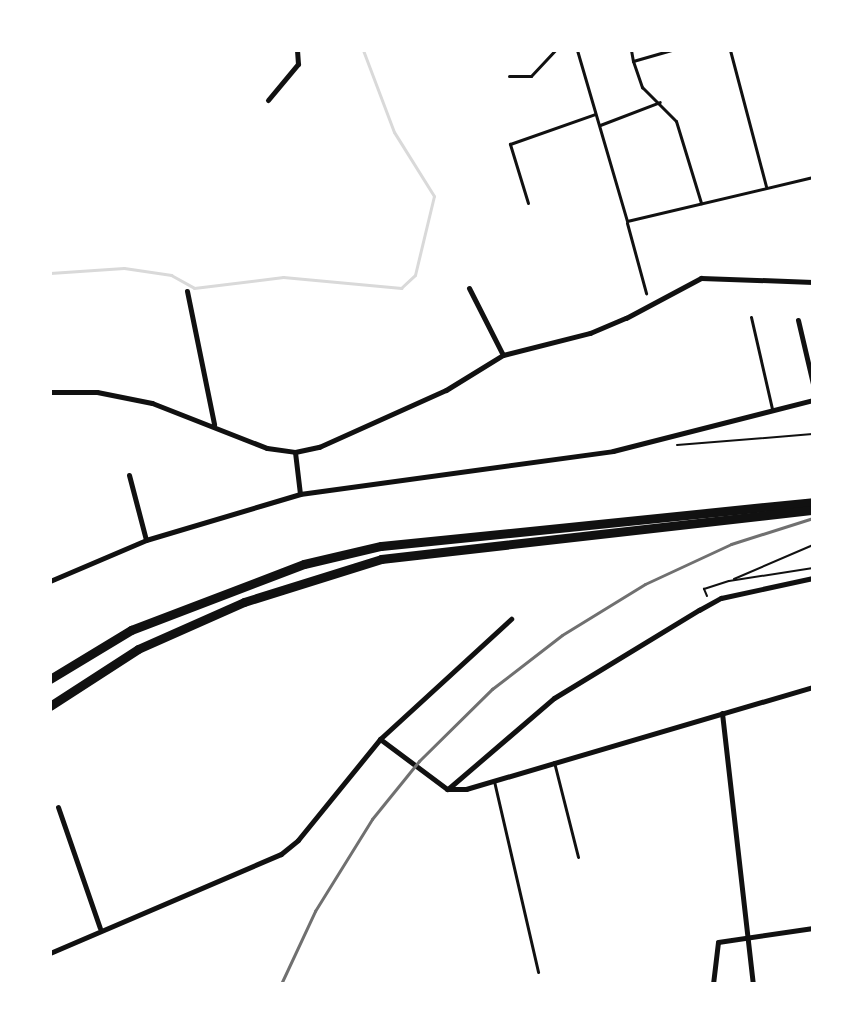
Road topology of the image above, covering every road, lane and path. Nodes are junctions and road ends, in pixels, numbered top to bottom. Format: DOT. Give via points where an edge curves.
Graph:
graph roads {
  1 [pos="297,50"];
  2 [pos="555,50"];
  3 [pos="577,50"];
  4 [pos="631,50"];
  5 [pos="671,50"];
  6 [pos="730,50"];
  7 [pos="633,61"];
  8 [pos="509,76"];
  9 [pos="268,100"];
  10 [pos="660,102"];
  11 [pos="595,114"];
  12 [pos="599,126"];
  13 [pos="813,177"];
  14 [pos="766,186"];
  15 [pos="528,203"];
  16 [pos="701,203"];
  17 [pos="627,221"];
  18 [pos="813,282"];
  19 [pos="469,288"];
  20 [pos="187,291"];
  21 [pos="646,293"];
  22 [pos="751,317"];
  23 [pos="798,320"];
  24 [pos="503,355"];
  25 [pos="813,384"];
  26 [pos="50,392"];
  27 [pos="813,400"];
  28 [pos="772,409"];
  29 [pos="214,425"];
  30 [pos="813,434"];
  31 [pos="677,445"];
  32 [pos="295,452"];
  33 [pos="129,475"];
  34 [pos="300,494"];
  35 [pos="813,502"];
  36 [pos="813,510"];
  37 [pos="146,540"];
  38 [pos="813,545"];
  39 [pos="813,568"];
  40 [pos="813,578"];
  41 [pos="50,581"];
  42 [pos="729,581"];
  43 [pos="710,604"];
  44 [pos="511,619"];
  45 [pos="50,679"];
  46 [pos="813,687"];
  47 [pos="50,706"];
  48 [pos="722,713"];
  49 [pos="380,739"];
  50 [pos="554,762"];
  51 [pos="494,781"];
  52 [pos="447,789"];
  53 [pos="58,807"];
  54 [pos="578,857"];
  55 [pos="100,928"];
  56 [pos="813,928"];
  57 [pos="748,938"];
  58 [pos="50,953"];
  59 [pos="538,972"];
  60 [pos="713,984"];
  61 [pos="753,984"];
  1 -- 9 [label="street" via="298,64"];
  2 -- 8 [label="lane" via="531,76"];
  3 -- 11 [label="lane"];
  4 -- 7 [label="lane"];
  5 -- 7 [label="lane"];
  6 -- 14 [label="lane"];
  7 -- 10 [label="lane" via="642,87"];
  10 -- 12 [label="lane"];
  10 -- 16 [label="lane" via="676,121"];
  11 -- 12 [label="lane"];
  11 -- 15 [label="lane" via="510,144"];
  12 -- 17 [label="lane"];
  13 -- 14 [label="lane"];
  14 -- 16 [label="lane"];
  16 -- 17 [label="lane"];
  17 -- 21 [label="lane"];
  18 -- 24 [label="street" via="701,278 590,333"];
  19 -- 24 [label="street"];
  20 -- 29 [label="street"];
  22 -- 28 [label="lane"];
  23 -- 25 [label="street"];
  24 -- 32 [label="street" via="446,390 319,447"];
  26 -- 29 [label="street" via="97,392 152,403"];
  27 -- 28 [label="street"];
  28 -- 34 [label="street" via="536,464"];
  29 -- 32 [label="street" via="267,448"];
  30 -- 31 [label="path"];
  32 -- 34 [label="street"];
  33 -- 37 [label="street"];
  34 -- 37 [label="street"];
  35 -- 45 [label="highway" via="381,546 304,564 131,630"];
  36 -- 47 [label="highway" via="381,559 244,602 138,649"];
  37 -- 41 [label="street"];
  38 -- 42 [label="path"];
  39 -- 42 [label="path"];
  40 -- 43 [label="street"];
  42 -- 43 [label="path" via="704,589"];
  43 -- 52 [label="street" via="554,698"];
  44 -- 49 [label="street"];
  46 -- 48 [label="street"];
  48 -- 50 [label="street"];
  48 -- 57 [label="street"];
  49 -- 52 [label="street"];
  49 -- 55 [label="street" via="281,854"];
  50 -- 51 [label="street"];
  50 -- 54 [label="lane"];
  51 -- 52 [label="street"];
  51 -- 59 [label="lane"];
  53 -- 55 [label="street"];
  55 -- 58 [label="street"];
  56 -- 57 [label="street"];
  57 -- 60 [label="street" via="718,942"];
  57 -- 61 [label="street"];
}
